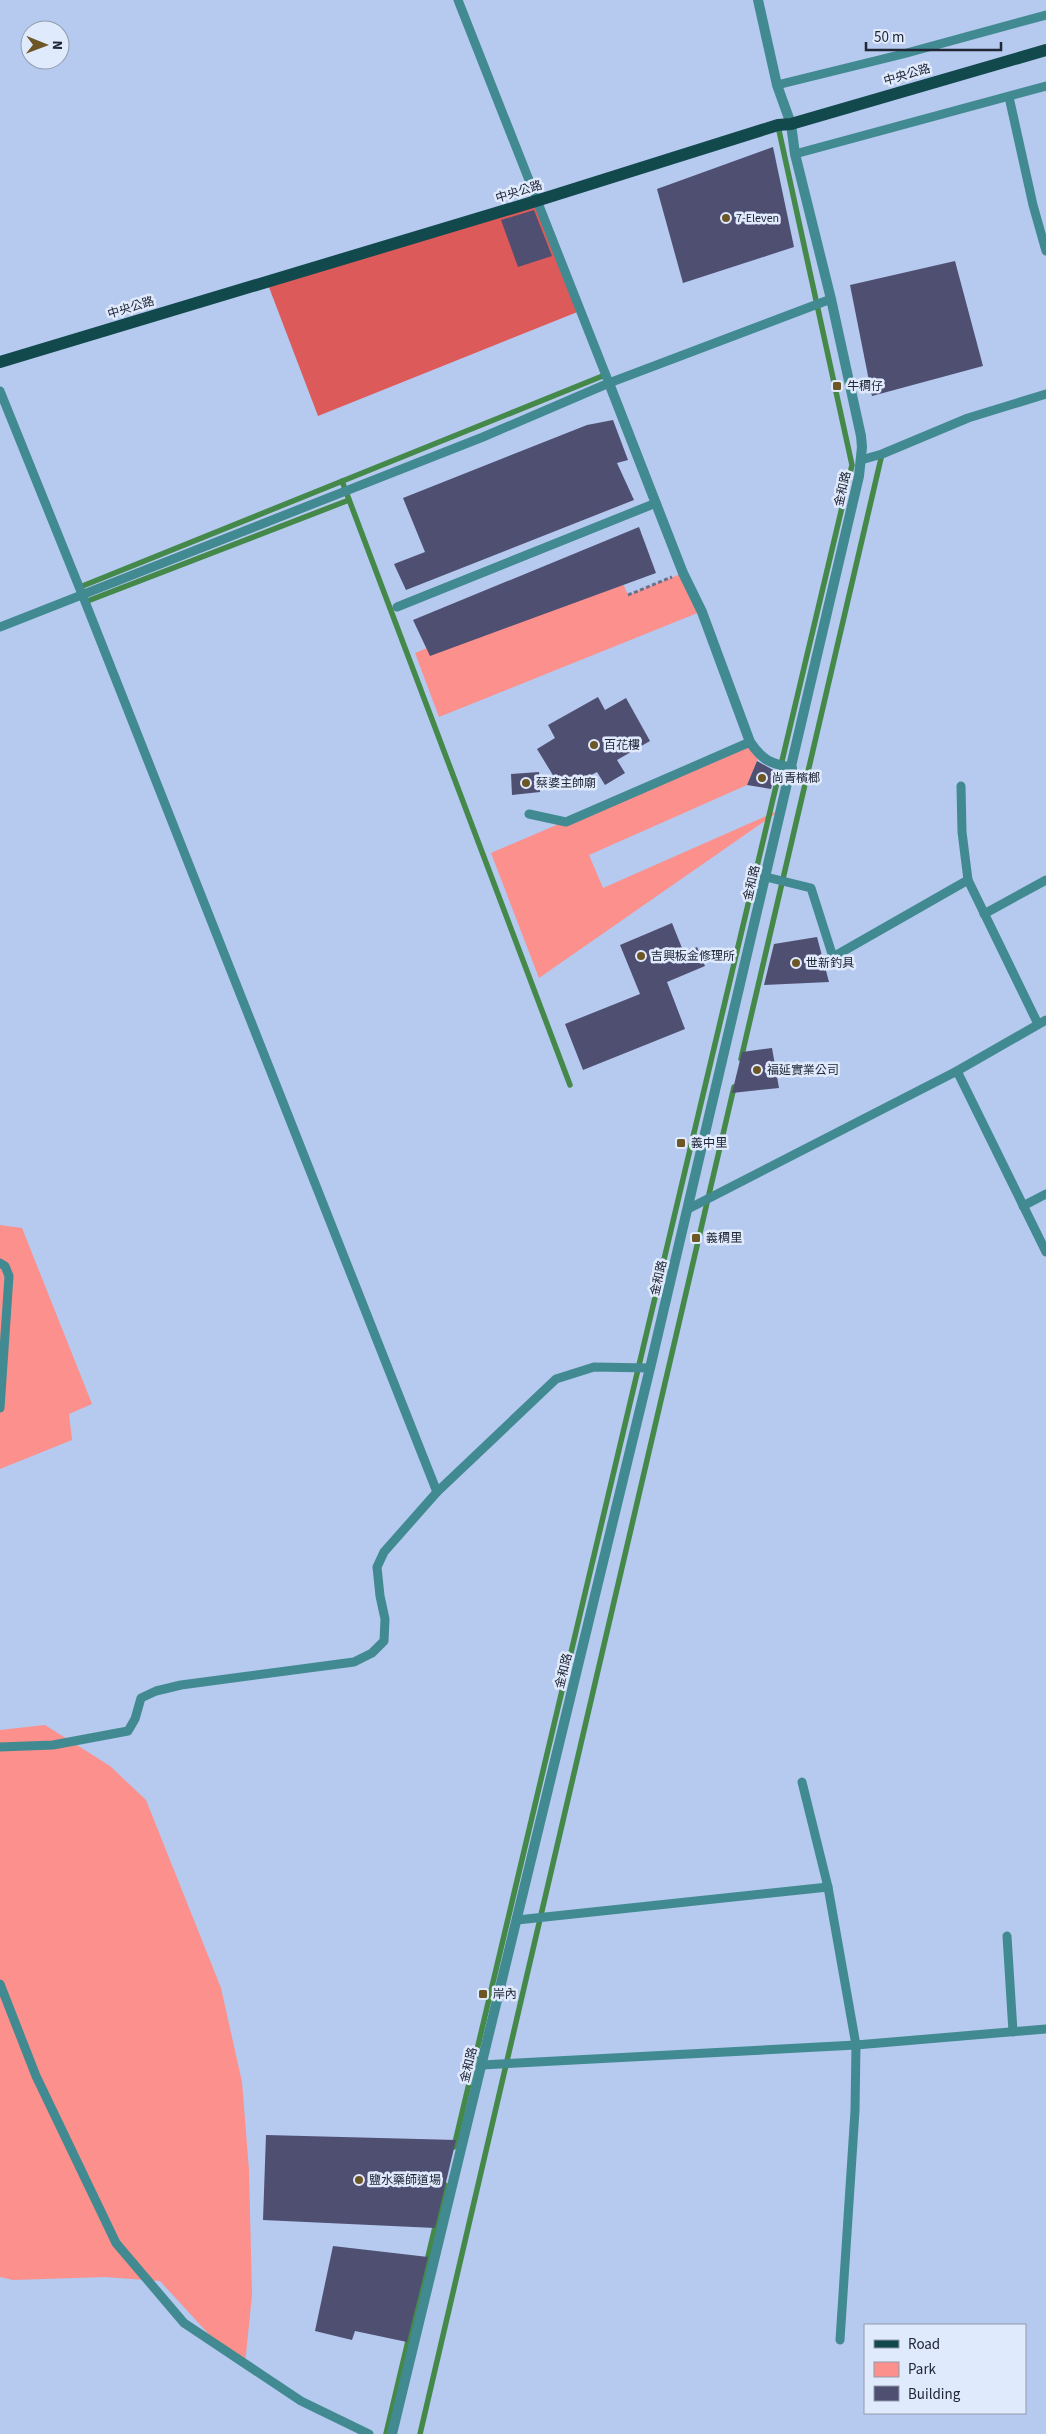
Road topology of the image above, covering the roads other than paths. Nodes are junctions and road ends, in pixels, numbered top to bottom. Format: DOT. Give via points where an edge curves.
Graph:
graph roads {
  1 [pos="458,0"];
  2 [pos="758,0"];
  3 [pos="1046,15"];
  4 [pos="1046,50"];
  5 [pos="777,85"];
  6 [pos="1046,86"];
  7 [pos="1009,97"];
  8 [pos="791,124"];
  9 [pos="795,154"];
  10 [pos="536,201"];
  11 [pos="1046,251"];
  12 [pos="831,299"];
  13 [pos="0,362"];
  14 [pos="609,383"];
  15 [pos="0,391"];
  16 [pos="1046,394"];
  17 [pos="862,460"];
  18 [pos="655,502"];
  19 [pos="82,594"];
  20 [pos="397,606"];
  21 [pos="0,627"];
  22 [pos="750,742"];
  23 [pos="792,768"];
  24 [pos="961,786"];
  25 [pos="529,814"];
  26 [pos="766,877"];
  27 [pos="968,880"];
  28 [pos="1046,880"];
  29 [pos="984,914"];
  30 [pos="1042,1022"];
  31 [pos="957,1072"];
  32 [pos="1046,1194"];
  33 [pos="1023,1206"];
  34 [pos="688,1209"];
  35 [pos="1046,1252"];
  36 [pos="0,1262"];
  37 [pos="650,1368"];
  38 [pos="0,1408"];
  39 [pos="437,1492"];
  40 [pos="0,1747"];
  41 [pos="802,1782"];
  42 [pos="828,1888"];
  43 [pos="517,1920"];
  44 [pos="1007,1936"];
  45 [pos="0,1984"];
  46 [pos="1046,2029"];
  47 [pos="1012,2032"];
  48 [pos="856,2045"];
  49 [pos="482,2065"];
  50 [pos="840,2340"];
  51 [pos="369,2434"];
  52 [pos="392,2434"];
  1 -- 10 [label="lane"];
  2 -- 5 [label="street, 金和路"];
  3 -- 5 [label="lane"];
  4 -- 8 [label="main road, 中央公路"];
  5 -- 8 [label="street, 金和路"];
  6 -- 7 [label="lane"];
  7 -- 9 [label="lane"];
  7 -- 11 [label="lane"];
  8 -- 9 [label="street, 金和路"];
  8 -- 10 [label="main road, 中央公路" via="778,125"];
  9 -- 12 [label="street, 金和路"];
  10 -- 13 [label="main road, 中央公路"];
  10 -- 14 [label="lane"];
  12 -- 14 [label="lane"];
  12 -- 17 [label="street, 金和路" via="861,436"];
  14 -- 18 [label="street"];
  14 -- 19 [label="lane" via="483,437"];
  15 -- 19 [label="lane"];
  16 -- 17 [label="lane" via="968,418"];
  17 -- 23 [label="street, 金和路"];
  18 -- 20 [label="lane"];
  18 -- 22 [label="street" via="702,612"];
  19 -- 21 [label="lane"];
  19 -- 39 [label="lane"];
  22 -- 23 [label="street" via="759,756 772,764"];
  22 -- 25 [label="lane" via="566,822"];
  23 -- 26 [label="street, 金和路"];
  24 -- 27 [label="lane"];
  26 -- 27 [label="lane" via="811,888 833,957"];
  26 -- 34 [label="street, 金和路"];
  27 -- 29 [label="lane"];
  28 -- 29 [label="lane"];
  29 -- 30 [label="lane"];
  30 -- 31 [label="lane"];
  31 -- 33 [label="lane"];
  31 -- 34 [label="lane"];
  32 -- 33 [label="lane"];
  33 -- 35 [label="lane"];
  34 -- 37 [label="street, 金和路"];
  36 -- 38 [label="lane" via="10,1276"];
  37 -- 39 [label="lane" via="594,1367 556,1379"];
  37 -- 43 [label="street, 金和路"];
  39 -- 40 [label="lane" via="384,1552 378,1567 385,1619 384,1641 372,1653 354,1662 156,1691 141,1698 128,1731 53,1744"];
  41 -- 42 [label="lane"];
  42 -- 43 [label="lane"];
  42 -- 48 [label="lane"];
  43 -- 49 [label="street, 金和路"];
  44 -- 47 [label="lane"];
  45 -- 51 [label="lane" via="36,2076 116,2243 184,2323 301,2401"];
  46 -- 47 [label="lane"];
  47 -- 48 [label="lane"];
  48 -- 49 [label="lane"];
  48 -- 50 [label="lane" via="855,2111"];
  49 -- 52 [label="street, 金和路"];
}
